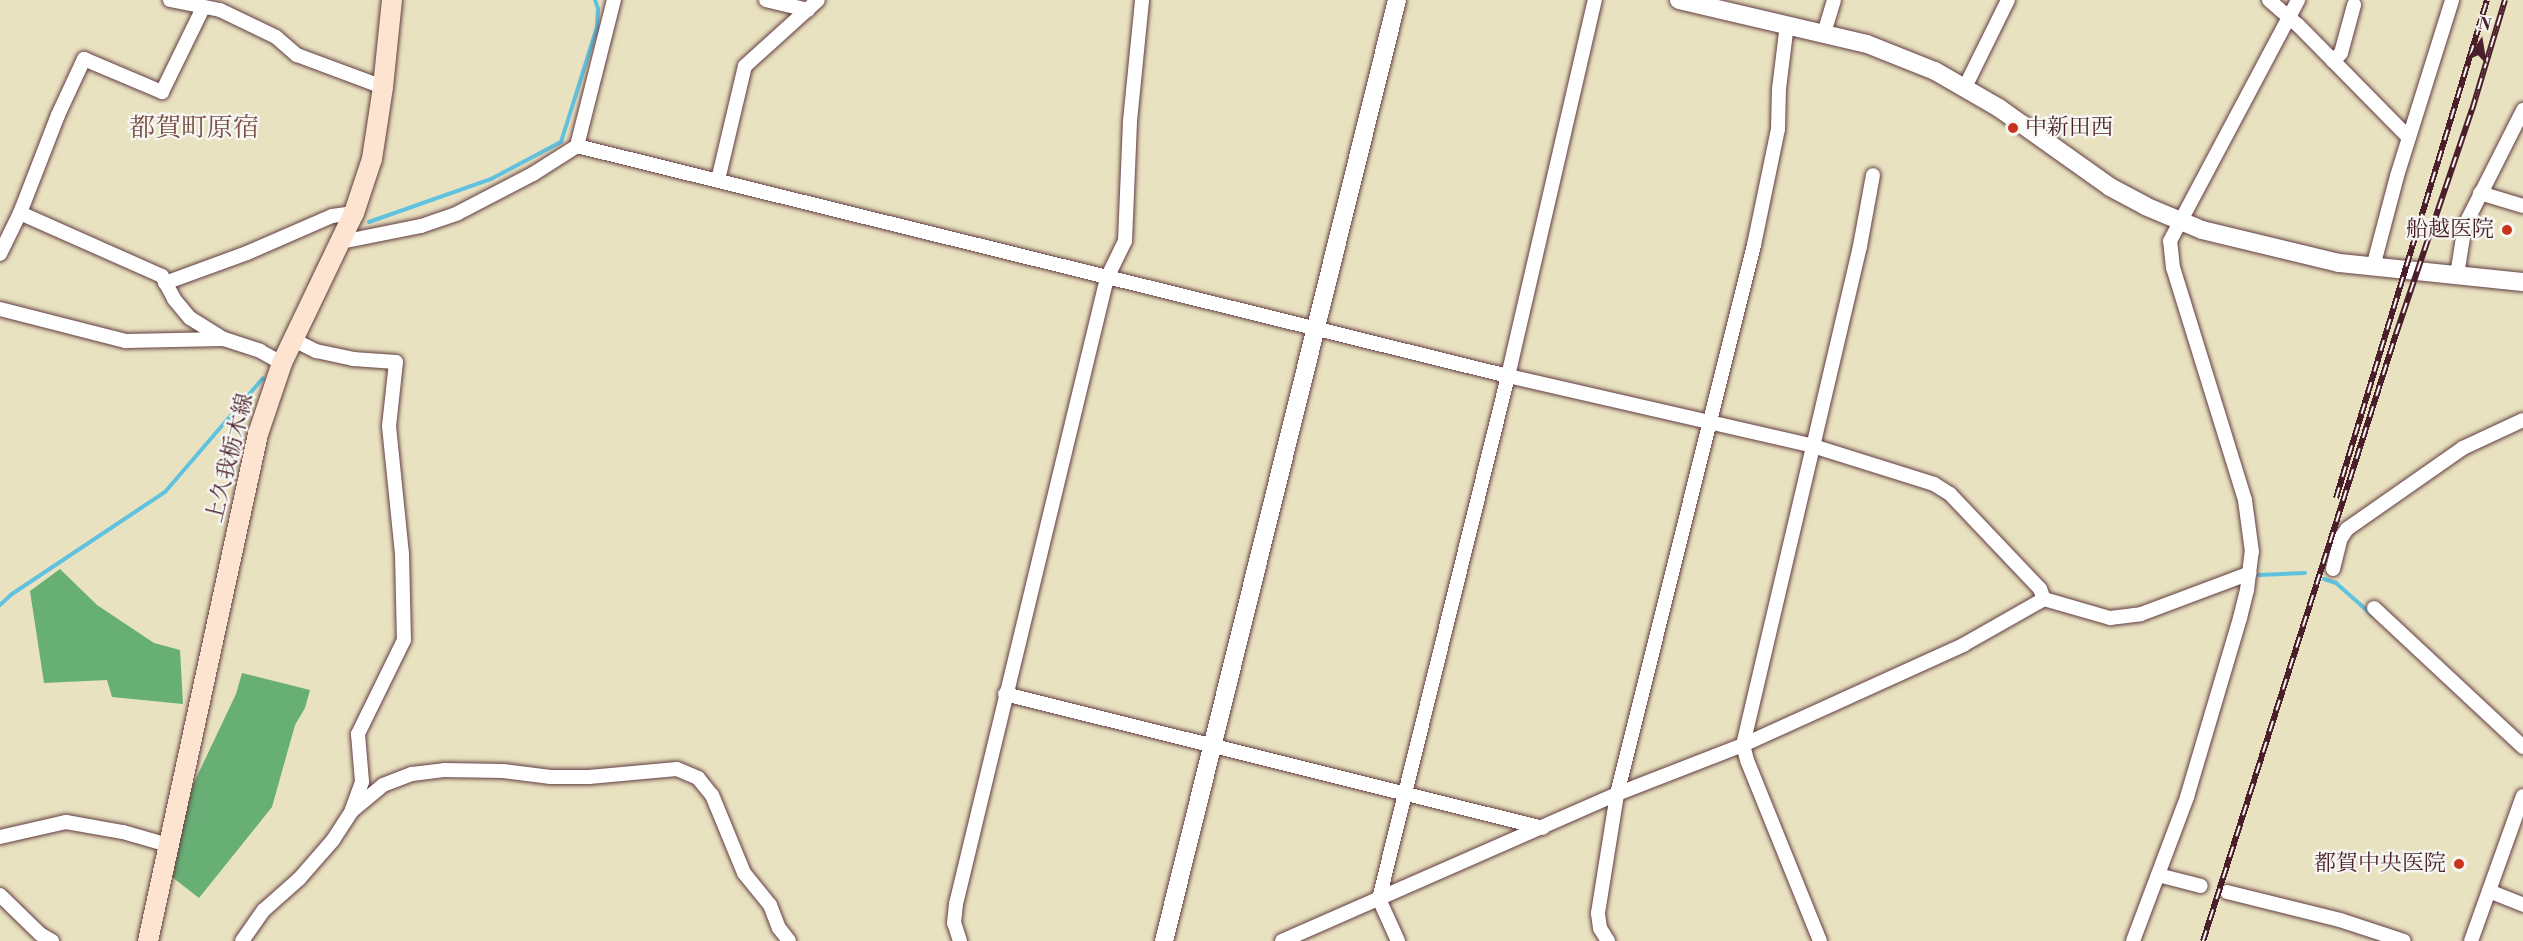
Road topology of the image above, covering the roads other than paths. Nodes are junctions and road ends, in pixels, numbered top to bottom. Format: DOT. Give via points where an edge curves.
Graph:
graph roads {
  1 [pos="170,0"];
  2 [pos="392,0"];
  3 [pos="614,0"];
  4 [pos="766,0"];
  5 [pos="818,0"];
  6 [pos="1142,0"];
  7 [pos="1397,0"];
  8 [pos="1595,0"];
  9 [pos="1679,0"];
  10 [pos="1834,0"];
  11 [pos="2008,0"];
  12 [pos="2269,0"];
  13 [pos="2298,0"];
  14 [pos="2452,0"];
  15 [pos="2354,5"];
  16 [pos="203,8"];
  17 [pos="808,10"];
  18 [pos="2290,18"];
  19 [pos="1787,24"];
  20 [pos="1824,33"];
  21 [pos="2333,62"];
  22 [pos="383,87"];
  23 [pos="1965,87"];
  24 [pos="2523,110"];
  25 [pos="2409,138"];
  26 [pos="577,146"];
  27 [pos="1873,175"];
  28 [pos="718,180"];
  29 [pos="2480,193"];
  30 [pos="2523,207"];
  31 [pos="20,213"];
  32 [pos="354,213"];
  33 [pos="2179,221"];
  34 [pos="341,242"];
  35 [pos="0,254"];
  36 [pos="2373,267"];
  37 [pos="2457,275"];
  38 [pos="1107,278"];
  39 [pos="2523,282"];
  40 [pos="165,283"];
  41 [pos="0,309"];
  42 [pos="1315,327"];
  43 [pos="224,339"];
  44 [pos="294,340"];
  45 [pos="282,363"];
  46 [pos="1508,376"];
  47 [pos="2523,420"];
  48 [pos="1712,422"];
  49 [pos="1813,446"];
  50 [pos="2333,569"];
  51 [pos="2250,573"];
  52 [pos="2044,599"];
  53 [pos="2374,608"];
  54 [pos="1005,694"];
  55 [pos="1212,745"];
  56 [pos="1743,745"];
  57 [pos="2523,747"];
  58 [pos="1404,791"];
  59 [pos="1617,794"];
  60 [pos="2523,796"];
  61 [pos="352,811"];
  62 [pos="1543,828"];
  63 [pos="0,837"];
  64 [pos="168,845"];
  65 [pos="2158,876"];
  66 [pos="2201,886"];
  67 [pos="2489,891"];
  68 [pos="2227,892"];
  69 [pos="0,895"];
  70 [pos="1379,899"];
  71 [pos="2523,904"];
  72 [pos="52,941"];
  73 [pos="148,941"];
  74 [pos="242,941"];
  75 [pos="789,941"];
  76 [pos="960,941"];
  77 [pos="1164,941"];
  78 [pos="1282,941"];
  79 [pos="1398,941"];
  80 [pos="1608,941"];
  81 [pos="1820,941"];
  82 [pos="2133,941"];
  83 [pos="2404,941"];
  84 [pos="2470,941"];
  1 -- 16 [label="street"];
  2 -- 22 [label="main road, 上久我栃木線"];
  3 -- 26 [label="street"];
  4 -- 17 [label="street"];
  5 -- 17 [label="street"];
  6 -- 38 [label="street" via="1130,120 1125,241"];
  7 -- 42 [label="street"];
  8 -- 46 [label="street"];
  9 -- 19 [label="street"];
  10 -- 20 [label="street"];
  11 -- 23 [label="street"];
  12 -- 18 [label="street"];
  13 -- 18 [label="street"];
  14 -- 25 [label="street"];
  15 -- 21 [label="street" via="2341,53"];
  16 -- 22 [label="street" via="220,10 276,37 297,55"];
  16 -- 31 [label="street" via="162,92 84,58"];
  17 -- 28 [label="street" via="745,66"];
  18 -- 21 [label="street"];
  18 -- 33 [label="street"];
  19 -- 20 [label="street"];
  19 -- 48 [label="street" via="1778,129"];
  20 -- 23 [label="street" via="1904,57"];
  21 -- 25 [label="street"];
  22 -- 32 [label="main road, 上久我栃木線" via="372,159"];
  23 -- 33 [label="street" via="2110,187"];
  24 -- 29 [label="street"];
  25 -- 36 [label="street"];
  26 -- 28 [label="street"];
  26 -- 34 [label="street" via="458,213 421,226"];
  27 -- 49 [label="street"];
  28 -- 38 [label="street"];
  29 -- 30 [label="street"];
  29 -- 37 [label="street" via="2464,225"];
  31 -- 35 [label="street"];
  31 -- 40 [label="street" via="162,276"];
  32 -- 34 [label="main road, 上久我栃木線"];
  32 -- 40 [label="street" via="332,216"];
  33 -- 36 [label="street" via="2298,255"];
  33 -- 51 [label="street" via="2169,241 2173,268 2245,500 2251,536"];
  34 -- 44 [label="main road, 上久我栃木線"];
  36 -- 37 [label="street"];
  37 -- 39 [label="street"];
  38 -- 42 [label="street"];
  38 -- 54 [label="street"];
  40 -- 43 [label="street" via="190,318"];
  41 -- 43 [label="street" via="126,341"];
  42 -- 46 [label="street"];
  42 -- 55 [label="street"];
  43 -- 45 [label="street" via="261,351"];
  44 -- 45 [label="main road, 上久我栃木線"];
  44 -- 61 [label="street" via="316,351 396,362 389,426 402,563 404,640 358,734 362,782"];
  45 -- 64 [label="main road, 上久我栃木線" via="248,471"];
  46 -- 48 [label="street"];
  46 -- 58 [label="street"];
  47 -- 50 [label="street" via="2463,448 2347,529"];
  48 -- 49 [label="street"];
  48 -- 59 [label="street"];
  49 -- 52 [label="street" via="1934,484 1950,494 2040,589"];
  49 -- 56 [label="street"];
  51 -- 52 [label="street" via="2141,614 2110,618"];
  51 -- 65 [label="street" via="2187,797"];
  52 -- 56 [label="street" via="1963,645"];
  53 -- 57 [label="street"];
  54 -- 55 [label="street"];
  54 -- 76 [label="street" via="956,904 954,924"];
  55 -- 58 [label="street"];
  55 -- 77 [label="street"];
  56 -- 59 [label="street"];
  56 -- 81 [label="street"];
  58 -- 62 [label="street"];
  58 -- 70 [label="street"];
  59 -- 62 [label="street"];
  59 -- 80 [label="street" via="1598,913 1600,928"];
  60 -- 67 [label="street"];
  61 -- 74 [label="street" via="333,840 299,879 264,910"];
  61 -- 75 [label="street" via="383,785 444,770 579,777 677,769 699,778 712,795 744,873 770,905"];
  62 -- 70 [label="street"];
  63 -- 64 [label="street" via="66,822"];
  64 -- 73 [label="main road, 上久我栃木線"];
  65 -- 66 [label="street"];
  65 -- 82 [label="street"];
  67 -- 71 [label="street"];
  67 -- 84 [label="street"];
  68 -- 83 [label="street" via="2340,920"];
  69 -- 72 [label="street"];
  70 -- 78 [label="street"];
  70 -- 79 [label="street"];
}
